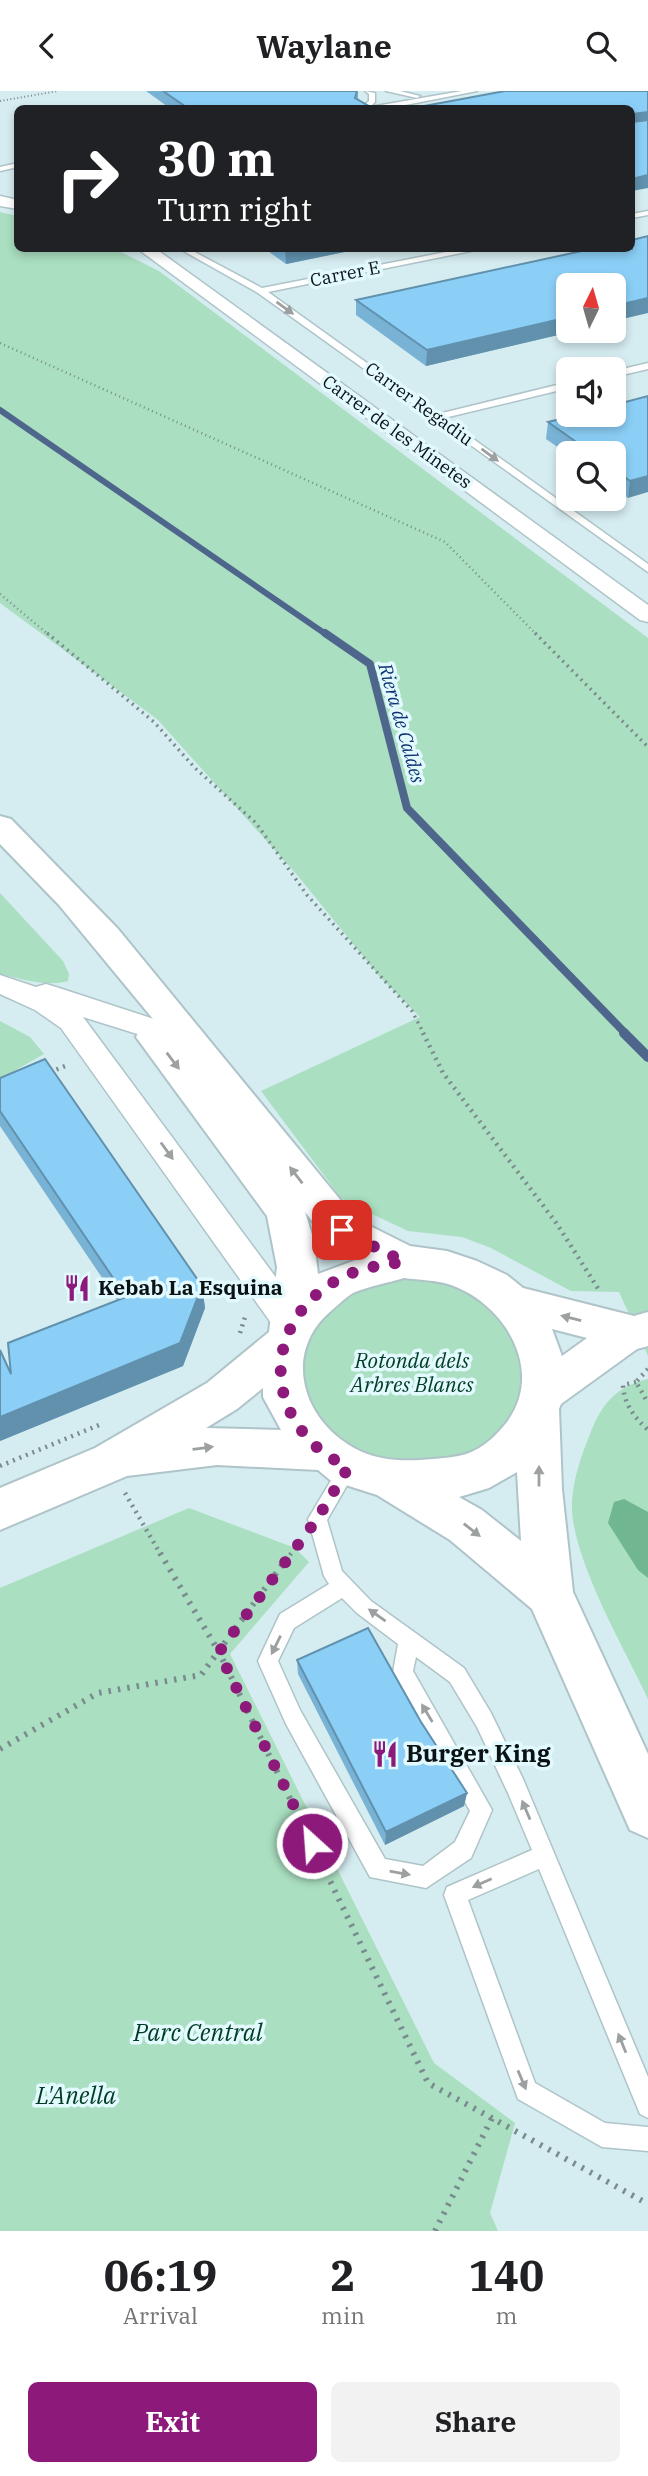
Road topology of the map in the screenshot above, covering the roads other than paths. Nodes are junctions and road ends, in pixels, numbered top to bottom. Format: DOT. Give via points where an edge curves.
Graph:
graph roads {
  1 [pos="368,91"];
  2 [pos="389,91"];
  3 [pos="474,91"];
  4 [pos="441,97"];
  5 [pos="368,105"];
  6 [pos="394,105"];
  7 [pos="150,252"];
  8 [pos="190,252"];
  9 [pos="456,252"];
  10 [pos="261,291"];
  11 [pos="648,366"];
  12 [pos="626,371"];
  13 [pos="556,388"];
  14 [pos="437,417"];
  15 [pos="646,566"];
  16 [pos="648,615"];
  17 [pos="0,826"];
  18 [pos="0,845"];
  19 [pos="0,862"];
  20 [pos="71,897"];
  21 [pos="106,937"];
  22 [pos="1,984"];
  23 [pos="141,1019"];
  24 [pos="404,1262"];
  25 [pos="511,1302"];
  26 [pos="287,1334"];
  27 [pos="642,1343"];
  28 [pos="542,1402"];
  29 [pos="334,1459"];
  30 [pos="117,1475"];
  31 [pos="393,1482"];
  32 [pos="0,1509"];
  33 [pos="344,1586"];
  34 [pos="549,1593"];
  35 [pos="409,1638"];
  36 [pos="648,1812"];
  37 [pos="545,1854"];
  38 [pos="648,2106"];
  39 [pos="648,2139"];
  1 -- 5 [label="lane" via="372,93"];
  2 -- 4 [label="lane"];
  3 -- 4 [label="lane"];
  4 -- 6 [label="lane"];
  7 -- 16 [label="street, Carrer de les Minetes"];
  8 -- 10 [label="lane, Carrer Regadiu"];
  9 -- 10 [label="lane, Carrer E"];
  10 -- 14 [label="lane, Carrer Regadiu, one-way"];
  11 -- 12 [label="lane"];
  13 -- 14 [label="lane"];
  14 -- 15 [label="lane, Carrer Regadiu, one-way"];
  17 -- 20 [label="main road"];
  18 -- 20 [label="street" via="43,885"];
  19 -- 23 [label="main road"];
  20 -- 21 [label="main road"];
  21 -- 23 [label="street" via="104,954 128,985"];
  24 -- 21 [label="main road, one-way" via="342,1230"];
  22 -- 23 [label="street"];
  22 -- 26 [label="street, one-way" via="46,1003 71,1021"];
  23 -- 26 [label="main road, one-way" via="285,1211 298,1245 300,1267"];
  24 -- 25 [label="main road" via="428,1263 473,1276"];
  24 -- 26 [label="main road" via="369,1267 337,1279 311,1299"];
  27 -- 25 [label="main road, one-way"];
  25 -- 28 [label="main road" via="542,1353"];
  26 -- 29 [label="main road" via="280,1367 289,1412 303,1432"];
  26 -- 30 [label="main road" via="222,1396"];
  27 -- 28 [label="main road"];
  28 -- 31 [label="main road" via="522,1439 498,1461 466,1476 430,1484"];
  34 -- 28 [label="main road, one-way" via="539,1489"];
  30 -- 29 [label="main road, one-way" via="217,1446"];
  29 -- 31 [label="main road"];
  29 -- 33 [label="lane" via="317,1519 334,1576"];
  30 -- 32 [label="main road"];
  31 -- 34 [label="main road, one-way" via="467,1525"];
  35 -- 33 [label="lane, one-way" via="364,1607"];
  33 -- 35 [label="lane, one-way" via="287,1621 268,1661 293,1717 378,1869 426,1877 463,1850 481,1809 403,1672"];
  34 -- 36 [label="main road"];
  37 -- 35 [label="lane, one-way" via="484,1720 457,1675"];
  38 -- 37 [label="lane, one-way"];
  37 -- 39 [label="lane, one-way" via="455,1895 501,2027 526,2091 601,2135"];
}
